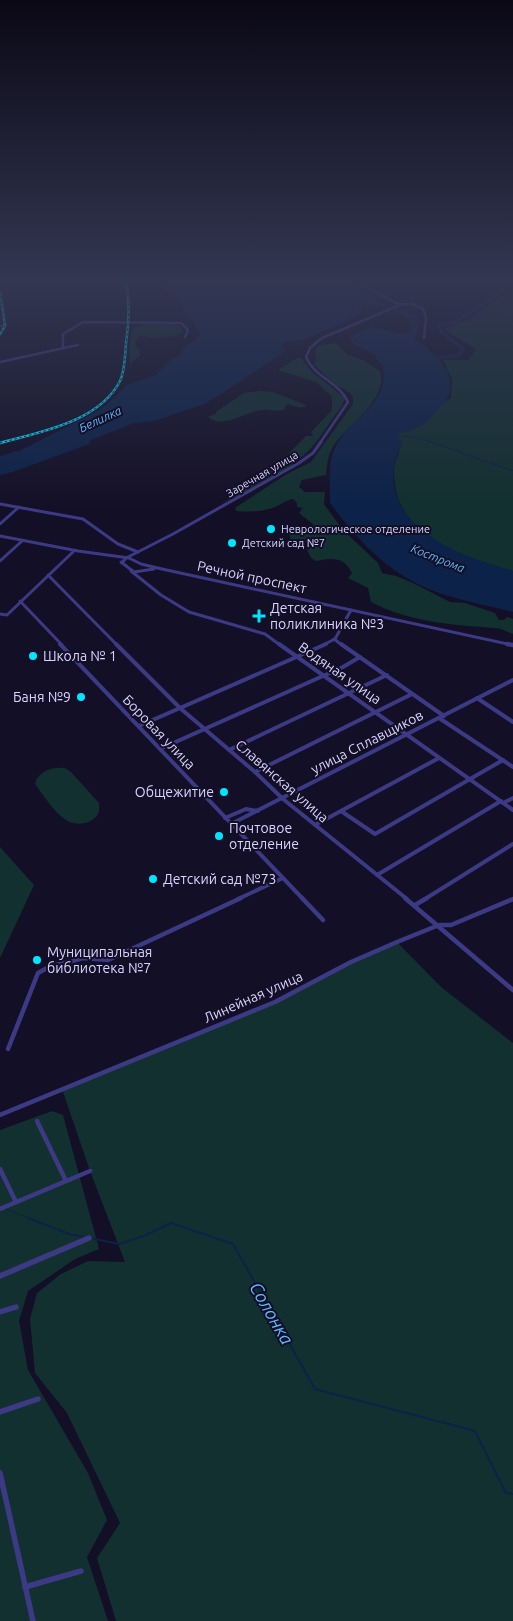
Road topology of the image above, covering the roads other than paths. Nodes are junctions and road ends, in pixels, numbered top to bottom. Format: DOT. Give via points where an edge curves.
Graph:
graph roads {
  1 [pos="20,358"];
  2 [pos="307,358"];
  3 [pos="0,362"];
  4 [pos="0,504"];
  5 [pos="20,507"];
  6 [pos="0,524"];
  7 [pos="0,536"];
  8 [pos="22,541"];
  9 [pos="74,551"];
  10 [pos="140,551"];
  11 [pos="114,557"];
  12 [pos="126,558"];
  13 [pos="136,560"];
  14 [pos="0,561"];
  15 [pos="122,563"];
  16 [pos="141,564"];
  17 [pos="162,570"];
  18 [pos="131,571"];
  19 [pos="143,571"];
  20 [pos="48,575"];
  21 [pos="141,580"];
  22 [pos="20,601"];
  23 [pos="351,610"];
  24 [pos="0,614"];
  25 [pos="334,639"];
  26 [pos="513,645"];
  27 [pos="298,657"];
  28 [pos="360,657"];
  29 [pos="387,675"];
  30 [pos="324,676"];
  31 [pos="513,680"];
  32 [pos="351,694"];
  33 [pos="412,694"];
  34 [pos="477,698"];
  35 [pos="180,708"];
  36 [pos="377,712"];
  37 [pos="442,717"];
  38 [pos="513,722"];
  39 [pos="139,726"];
  40 [pos="204,729"];
  41 [pos="407,735"];
  42 [pos="160,749"];
  43 [pos="229,750"];
  44 [pos="439,758"];
  45 [pos="503,760"];
  46 [pos="513,767"];
  47 [pos="255,772"];
  48 [pos="470,779"];
  49 [pos="513,798"];
  50 [pos="283,799"];
  51 [pos="502,802"];
  52 [pos="513,810"];
  53 [pos="258,811"];
  54 [pos="341,811"];
  55 [pos="225,818"];
  56 [pos="232,824"];
  57 [pos="315,825"];
  58 [pos="513,844"];
  59 [pos="377,875"];
  60 [pos="283,878"];
  61 [pos="513,900"];
  62 [pos="415,906"];
  63 [pos="323,920"];
  64 [pos="439,925"];
  65 [pos="513,990"];
  66 [pos="8,1050"];
  67 [pos="0,1115"];
  68 [pos="37,1121"];
  69 [pos="0,1168"];
  70 [pos="90,1171"];
  71 [pos="66,1181"];
  72 [pos="16,1202"];
  73 [pos="0,1209"];
  74 [pos="89,1238"];
  75 [pos="0,1276"];
  76 [pos="16,1307"];
  77 [pos="0,1312"];
  78 [pos="38,1399"];
  79 [pos="0,1412"];
  80 [pos="0,1473"];
  81 [pos="81,1571"];
  82 [pos="26,1587"];
  83 [pos="33,1621"];
  1 -- 3 [label="street"];
  2 -- 10 [label="street, Заречная улица" via="312,368 344,393 348,402 313,453"];
  4 -- 5 [label="street"];
  5 -- 6 [label="street"];
  5 -- 10 [label="street" via="83,519 118,544"];
  7 -- 8 [label="street"];
  8 -- 9 [label="street"];
  8 -- 14 [label="street"];
  9 -- 11 [label="street"];
  9 -- 20 [label="street"];
  10 -- 12 [label="street, Заречная улица"];
  10 -- 13 [label="street"];
  11 -- 12 [label="street"];
  11 -- 15 [label="street"];
  12 -- 13 [label="street"];
  12 -- 15 [label="street"];
  13 -- 16 [label="street"];
  15 -- 18 [label="street"];
  16 -- 17 [label="street"];
  16 -- 19 [label="street"];
  17 -- 19 [label="street"];
  17 -- 23 [label="street, Речной проспект"];
  18 -- 19 [label="street"];
  18 -- 21 [label="street, Водяная улица"];
  19 -- 21 [label="street"];
  20 -- 22 [label="street"];
  20 -- 35 [label="street, Славянская улица"];
  21 -- 27 [label="street, Водяная улица" via="189,612 265,634"];
  22 -- 24 [label="street" via="7,615"];
  22 -- 39 [label="street, Боровая улица"];
  23 -- 25 [label="street"];
  23 -- 26 [label="street, Речной проспект"];
  25 -- 27 [label="street"];
  25 -- 28 [label="street"];
  27 -- 30 [label="street, Водяная улица"];
  27 -- 35 [label="street"];
  28 -- 29 [label="street"];
  28 -- 30 [label="street"];
  29 -- 32 [label="street"];
  29 -- 33 [label="street"];
  30 -- 32 [label="street, Водяная улица"];
  30 -- 40 [label="street"];
  31 -- 34 [label="street, улица Сплавщиков"];
  32 -- 36 [label="street, Водяная улица"];
  32 -- 43 [label="street"];
  33 -- 36 [label="street"];
  33 -- 37 [label="street"];
  34 -- 37 [label="street, улица Сплавщиков"];
  34 -- 38 [label="street"];
  35 -- 39 [label="street"];
  35 -- 40 [label="street, Славянская улица"];
  36 -- 41 [label="street, Водяная улица"];
  36 -- 47 [label="street"];
  37 -- 41 [label="street, улица Сплавщиков"];
  37 -- 45 [label="street"];
  39 -- 42 [label="street, Боровая улица"];
  40 -- 42 [label="street"];
  40 -- 43 [label="street, Славянская улица"];
  41 -- 44 [label="street, Водяная улица"];
  41 -- 50 [label="street, улица Сплавщиков"];
  42 -- 55 [label="street, Боровая улица"];
  43 -- 47 [label="street, Славянская улица"];
  44 -- 48 [label="street, Водяная улица"];
  44 -- 54 [label="street"];
  45 -- 46 [label="street"];
  45 -- 48 [label="street"];
  47 -- 50 [label="street, Славянская улица"];
  48 -- 51 [label="street, Водяная улица"];
  48 -- 54 [label="street" via="375,834"];
  49 -- 51 [label="street"];
  50 -- 53 [label="street, улица Сплавщиков"];
  50 -- 57 [label="street, Славянская улица"];
  51 -- 52 [label="street, Водяная улица"];
  51 -- 59 [label="street"];
  53 -- 55 [label="street" via="248,808"];
  53 -- 56 [label="street, улица Сплавщиков"];
  54 -- 57 [label="street"];
  55 -- 56 [label="street, Боровая улица"];
  56 -- 60 [label="street, Боровая улица"];
  57 -- 59 [label="street, Славянская улица"];
  58 -- 62 [label="street"];
  59 -- 62 [label="street, Славянская улица"];
  60 -- 63 [label="street, Боровая улица"];
  60 -- 66 [label="street" via="108,960 83,958 38,973"];
  61 -- 64 [label="street, Линейная улица" via="451,926"];
  62 -- 64 [label="street, Славянская улица"];
  64 -- 65 [label="street, Славянская улица"];
  64 -- 67 [label="street, Линейная улица" via="351,962 275,1002"];
  68 -- 71 [label="street"];
  69 -- 72 [label="street"];
  70 -- 71 [label="street"];
  71 -- 72 [label="street"];
  72 -- 73 [label="street"];
  74 -- 75 [label="street"];
  76 -- 77 [label="street"];
  78 -- 79 [label="street"];
  80 -- 82 [label="street"];
  81 -- 82 [label="street"];
  82 -- 83 [label="street"];
}
